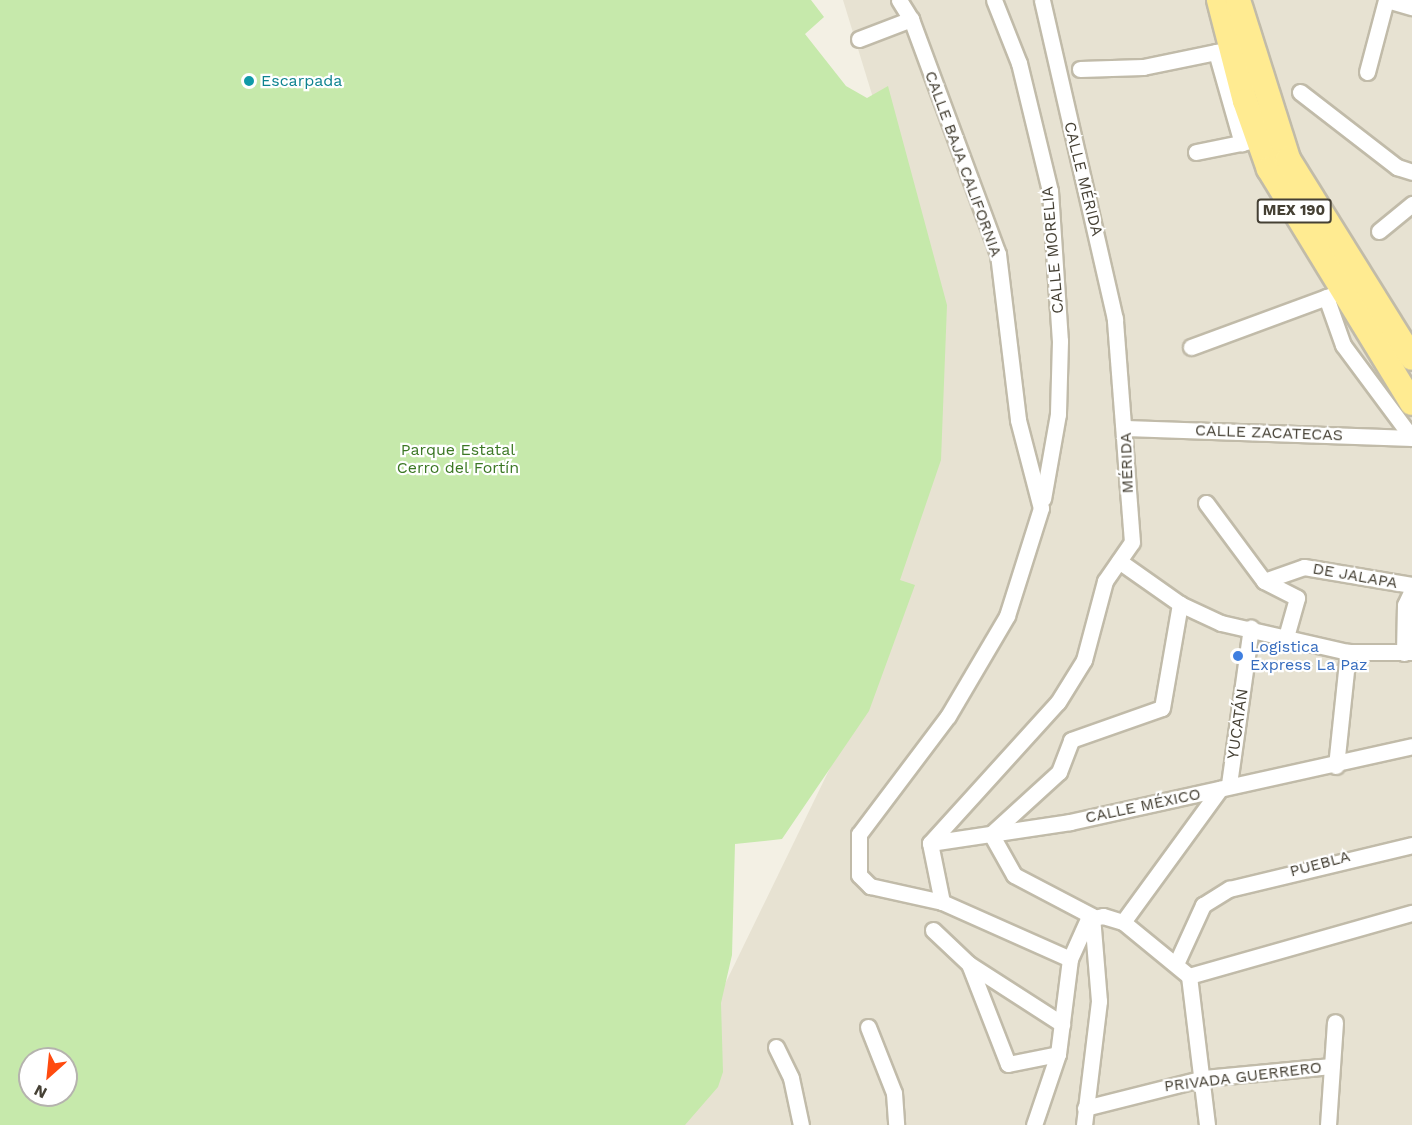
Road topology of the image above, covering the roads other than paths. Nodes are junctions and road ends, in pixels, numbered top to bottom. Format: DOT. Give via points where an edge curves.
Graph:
graph roads {
  1 [pos="899,0"];
  2 [pos="994,0"];
  3 [pos="1042,0"];
  4 [pos="1219,0"];
  5 [pos="1238,0"];
  6 [pos="1387,0"];
  7 [pos="1412,7"];
  8 [pos="911,19"];
  9 [pos="859,39"];
  10 [pos="1224,50"];
  11 [pos="1080,69"];
  12 [pos="1367,72"];
  13 [pos="1300,92"];
  14 [pos="1250,141"];
  15 [pos="1196,152"];
  16 [pos="1412,172"];
  17 [pos="1412,204"];
  18 [pos="1379,231"];
  19 [pos="1335,294"];
  20 [pos="1191,347"];
  21 [pos="1412,357"];
  22 [pos="1122,359"];
  23 [pos="1412,403"];
  24 [pos="1126,428"];
  25 [pos="1412,438"];
  26 [pos="1206,503"];
  27 [pos="1041,508"];
  28 [pos="1119,561"];
  29 [pos="1264,581"];
  30 [pos="1412,585"];
  31 [pos="1412,590"];
  32 [pos="1180,604"];
  33 [pos="1251,628"];
  34 [pos="1286,637"];
  35 [pos="1348,652"];
  36 [pos="1408,652"];
  37 [pos="1412,746"];
  38 [pos="1336,766"];
  39 [pos="1225,786"];
  40 [pos="991,834"];
  41 [pos="930,843"];
  42 [pos="1412,845"];
  43 [pos="942,902"];
  44 [pos="1412,913"];
  45 [pos="1092,916"];
  46 [pos="1123,922"];
  47 [pos="933,930"];
  48 [pos="1070,959"];
  49 [pos="969,964"];
  50 [pos="1176,964"];
  51 [pos="1189,976"];
  52 [pos="1335,1022"];
  53 [pos="1062,1024"];
  54 [pos="868,1027"];
  55 [pos="776,1047"];
  56 [pos="1058,1054"];
  57 [pos="1332,1066"];
  58 [pos="1204,1078"];
  59 [pos="1085,1108"];
  60 [pos="801,1125"];
  61 [pos="896,1125"];
  62 [pos="1034,1125"];
  63 [pos="1084,1125"];
  64 [pos="1207,1125"];
  65 [pos="1329,1125"];
  1 -- 8 [label="street, CALLE BAJA CALIFORNIA"];
  2 -- 27 [label="street, CALLE MORELIA" via="1018,63 1050,191 1060,341 1058,414"];
  3 -- 22 [label="street, CALLE MÉRIDA"];
  4 -- 10 [label="main road, MEX 190"];
  5 -- 21 [label="main road, MEX 190" via="1288,159"];
  6 -- 7 [label="street"];
  6 -- 12 [label="street"];
  8 -- 9 [label="street"];
  8 -- 27 [label="street, CALLE BAJA CALIFORNIA" via="998,254 1017,420"];
  10 -- 11 [label="street" via="1143,67"];
  10 -- 14 [label="main road, MEX 190"];
  13 -- 16 [label="street" via="1397,167"];
  14 -- 15 [label="street"];
  14 -- 19 [label="main road, MEX 190" via="1269,169"];
  17 -- 18 [label="street"];
  19 -- 20 [label="street"];
  19 -- 23 [label="main road, MEX 190"];
  19 -- 25 [label="street" via="1343,345"];
  22 -- 24 [label="street, MÉRIDA"];
  24 -- 25 [label="street, CALLE ZACATECAS"];
  24 -- 28 [label="street, MÉRIDA" via="1132,542"];
  26 -- 29 [label="street"];
  27 -- 43 [label="street" via="1007,616 948,716 869,818 855,849 859,875 870,886"];
  28 -- 32 [label="street"];
  28 -- 41 [label="street, MÉRIDA" via="1105,581 1084,660 1058,702"];
  29 -- 30 [label="street, DE JALAPA" via="1304,567"];
  29 -- 34 [label="street" via="1297,598"];
  31 -- 36 [label="street" via="1405,605"];
  32 -- 33 [label="street" via="1221,623"];
  32 -- 40 [label="street" via="1162,708 1071,740 1059,772"];
  33 -- 34 [label="street"];
  33 -- 39 [label="street, YUCATÁN"];
  34 -- 35 [label="street"];
  35 -- 36 [label="street"];
  35 -- 38 [label="street"];
  37 -- 38 [label="street, CALLE MÉXICO"];
  38 -- 39 [label="street, CALLE MÉXICO"];
  39 -- 40 [label="street, CALLE MÉXICO"];
  39 -- 46 [label="street"];
  40 -- 41 [label="street, CALLE MÉXICO"];
  40 -- 45 [label="street" via="1014,875"];
  41 -- 43 [label="street"];
  42 -- 50 [label="street, PUEBLA" via="1229,890 1203,904"];
  43 -- 48 [label="street"];
  44 -- 51 [label="street"];
  45 -- 46 [label="street"];
  45 -- 48 [label="street"];
  45 -- 59 [label="street" via="1099,1000"];
  46 -- 50 [label="street"];
  47 -- 49 [label="street"];
  48 -- 53 [label="street"];
  49 -- 53 [label="street"];
  49 -- 56 [label="street" via="1008,1064"];
  50 -- 51 [label="street"];
  51 -- 58 [label="street"];
  52 -- 57 [label="street"];
  53 -- 56 [label="street"];
  54 -- 61 [label="street" via="894,1093"];
  55 -- 60 [label="street" via="791,1078"];
  56 -- 62 [label="street"];
  57 -- 58 [label="street, PRIVADA GUERRERO"];
  57 -- 65 [label="street"];
  58 -- 59 [label="street, PRIVADA GUERRERO"];
  58 -- 64 [label="street"];
  59 -- 63 [label="street"];
}
